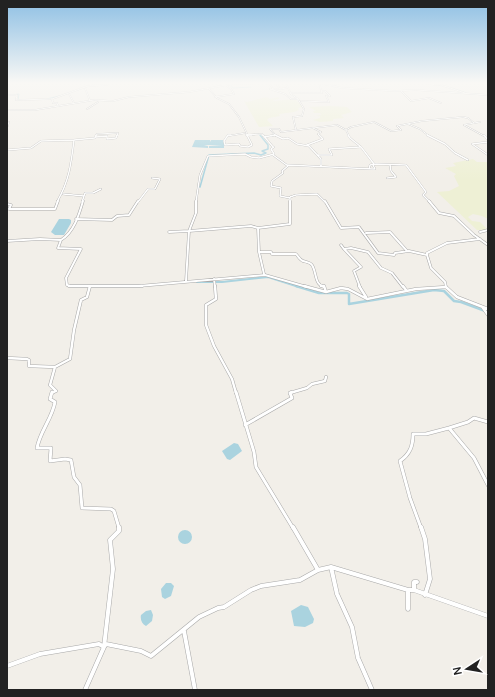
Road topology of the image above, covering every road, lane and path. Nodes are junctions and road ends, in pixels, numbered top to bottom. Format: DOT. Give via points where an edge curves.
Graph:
graph roads {
  1 [pos="237,115"];
  2 [pos="302,115"];
  3 [pos="7,122"];
  4 [pos="480,122"];
  5 [pos="474,123"];
  6 [pos="408,124"];
  7 [pos="7,128"];
  8 [pos="312,128"];
  9 [pos="296,130"];
  10 [pos="346,130"];
  11 [pos="246,134"];
  12 [pos="275,135"];
  13 [pos="96,137"];
  14 [pos="264,137"];
  15 [pos="48,139"];
  16 [pos="74,140"];
  17 [pos="41,141"];
  18 [pos="488,141"];
  19 [pos="307,145"];
  20 [pos="361,147"];
  21 [pos="7,150"];
  22 [pos="272,155"];
  23 [pos="317,155"];
  24 [pos="488,155"];
  25 [pos="468,160"];
  26 [pos="374,164"];
  27 [pos="389,164"];
  28 [pos="287,165"];
  29 [pos="321,166"];
  30 [pos="368,169"];
  31 [pos="152,178"];
  32 [pos="387,178"];
  33 [pos="101,189"];
  34 [pos="63,194"];
  35 [pos="84,196"];
  36 [pos="290,198"];
  37 [pos="7,204"];
  38 [pos="76,220"];
  39 [pos="258,228"];
  40 [pos="488,230"];
  41 [pos="189,231"];
  42 [pos="169,232"];
  43 [pos="480,232"];
  44 [pos="366,233"];
  45 [pos="480,239"];
  46 [pos="61,240"];
  47 [pos="7,241"];
  48 [pos="340,245"];
  49 [pos="488,245"];
  50 [pos="344,249"];
  51 [pos="260,252"];
  52 [pos="408,252"];
  53 [pos="427,255"];
  54 [pos="265,275"];
  55 [pos="186,281"];
  56 [pos="214,281"];
  57 [pos="90,286"];
  58 [pos="446,287"];
  59 [pos="406,290"];
  60 [pos="326,292"];
  61 [pos="368,299"];
  62 [pos="483,308"];
  63 [pos="488,309"];
  64 [pos="488,315"];
  65 [pos="7,358"];
  66 [pos="54,367"];
  67 [pos="326,377"];
  68 [pos="488,422"];
  69 [pos="245,424"];
  70 [pos="449,428"];
  71 [pos="488,485"];
  72 [pos="331,567"];
  73 [pos="318,570"];
  74 [pos="417,582"];
  75 [pos="408,590"];
  76 [pos="414,590"];
  77 [pos="425,595"];
  78 [pos="408,609"];
  79 [pos="488,616"];
  80 [pos="184,631"];
  81 [pos="104,646"];
  82 [pos="7,666"];
  83 [pos="85,690"];
  84 [pos="195,690"];
  85 [pos="372,690"];
  1 -- 11 [label="street"];
  2 -- 9 [label="street" via="293,116"];
  3 -- 7 [label="street" via="10,122"];
  4 -- 5 [label="street"];
  5 -- 6 [label="street" via="463,117"];
  5 -- 18 [label="street" via="464,124 483,134"];
  6 -- 10 [label="street" via="397,126 401,130 391,131 374,122"];
  6 -- 25 [label="street"];
  8 -- 9 [label="street"];
  8 -- 10 [label="street" via="336,125"];
  8 -- 19 [label="street" via="320,132 318,134 323,139"];
  9 -- 12 [label="street" via="281,132 279,129 270,129"];
  10 -- 20 [label="street" via="350,138"];
  11 -- 11 [label="street" via="252,146 224,144 228,136"];
  11 -- 14 [label="street" via="262,134"];
  12 -- 14 [label="street"];
  12 -- 19 [label="street" via="288,138 297,144"];
  13 -- 13 [label="street" via="98,134 118,133 116,138"];
  13 -- 16 [label="street"];
  14 -- 22 [label="street" via="273,147"];
  15 -- 17 [label="street"];
  16 -- 17 [label="street"];
  16 -- 34 [label="street" via="70,174"];
  17 -- 21 [label="street" via="31,148"];
  18 -- 24 [label="street" via="472,144"];
  19 -- 23 [label="street"];
  20 -- 23 [label="street" via="329,149 332,155"];
  20 -- 26 [label="street"];
  22 -- 28 [label="street"];
  22 -- 41 [label="street" via="208,156 204,162 196,194 196,213"];
  23 -- 29 [label="street"];
  26 -- 27 [label="street"];
  26 -- 30 [label="street"];
  26 -- 30 [label="street" via="375,169"];
  27 -- 32 [label="street" via="396,177"];
  27 -- 45 [label="street" via="406,165 426,192 423,195 439,213 455,217"];
  28 -- 29 [label="street"];
  28 -- 36 [label="street" via="270,186 281,188 280,196"];
  29 -- 30 [label="street"];
  31 -- 38 [label="street" via="160,179 157,187 145,192 130,215 114,216 112,220 104,221"];
  33 -- 35 [label="street" via="85,193"];
  34 -- 35 [label="street"];
  34 -- 37 [label="street" via="55,209 10,209 11,204"];
  35 -- 38 [label="street"];
  36 -- 39 [label="street" via="290,224"];
  36 -- 44 [label="street" via="296,195 317,194 324,200 341,228 359,227"];
  38 -- 46 [label="street" via="69,234"];
  39 -- 41 [label="street" via="252,226"];
  39 -- 51 [label="street"];
  40 -- 43 [label="street"];
  41 -- 42 [label="street"];
  41 -- 55 [label="street"];
  44 -- 52 [label="street" via="390,232"];
  44 -- 52 [label="street" via="378,253 394,255"];
  45 -- 49 [label="street"];
  45 -- 53 [label="street" via="445,244 426,253"];
  46 -- 47 [label="street"];
  46 -- 57 [label="street" via="58,248 81,249 66,278 67,285"];
  48 -- 50 [label="street"];
  50 -- 59 [label="street" via="368,252 381,269 392,273"];
  50 -- 61 [label="street" via="360,267 354,271 361,290"];
  51 -- 54 [label="street"];
  51 -- 60 [label="street" via="296,254 302,261 311,264 316,280 324,286"];
  52 -- 53 [label="street"];
  53 -- 58 [label="street" via="431,268 445,282"];
  54 -- 56 [label="street"];
  54 -- 60 [label="street"];
  55 -- 56 [label="street"];
  55 -- 57 [label="street" via="139,286"];
  56 -- 69 [label="street" via="216,299 206,305 206,325 232,379"];
  57 -- 66 [label="street" via="82,300 70,359"];
  58 -- 59 [label="street"];
  58 -- 62 [label="street" via="457,297"];
  59 -- 61 [label="street"];
  60 -- 61 [label="street" via="348,289"];
  62 -- 63 [label="street"];
  62 -- 64 [label="street"];
  65 -- 66 [label="street" via="27,359 29,366 33,367"];
  66 -- 81 [label="street" via="50,385 56,390 52,392 50,399 55,402 54,410 40,433 37,448 52,449 50,461 71,460 74,477 80,485 82,508 111,509 119,524 119,531 110,540 112,578"];
  67 -- 69 [label="street" via="325,381 290,392 292,398"];
  68 -- 70 [label="street" via="474,418"];
  69 -- 73 [label="street" via="256,467"];
  70 -- 71 [label="street" via="463,443"];
  70 -- 77 [label="street" via="426,434 413,434 413,446 407,457 400,461 410,498 426,539 430,578"];
  72 -- 73 [label="street"];
  72 -- 75 [label="street"];
  72 -- 85 [label="street" via="337,594 352,627 358,658"];
  73 -- 80 [label="street" via="300,580 251,590 224,607 199,617"];
  74 -- 76 [label="street" via="414,582"];
  75 -- 76 [label="street"];
  75 -- 78 [label="street"];
  76 -- 77 [label="street"];
  77 -- 79 [label="street"];
  80 -- 81 [label="street" via="151,656 128,648 106,644"];
  80 -- 84 [label="street"];
  81 -- 82 [label="street" via="99,644 68,649 19,660"];
  81 -- 83 [label="street"];
}
